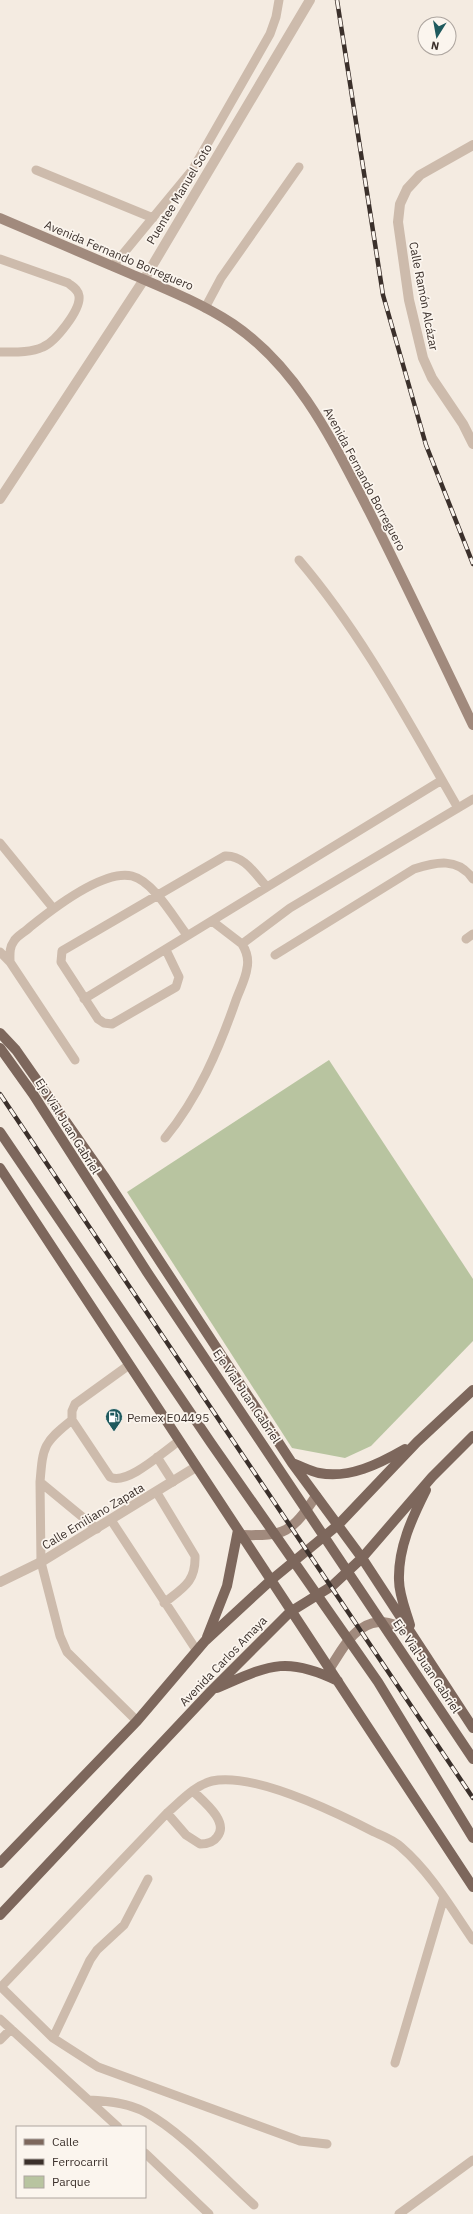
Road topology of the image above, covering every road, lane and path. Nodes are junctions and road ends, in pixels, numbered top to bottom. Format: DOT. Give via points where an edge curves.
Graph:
graph roads {
  1 [pos="279,0"];
  2 [pos="310,0"];
  3 [pos="473,145"];
  4 [pos="299,166"];
  5 [pos="36,170"];
  6 [pos="0,218"];
  7 [pos="153,218"];
  8 [pos="0,259"];
  9 [pos="113,266"];
  10 [pos="205,308"];
  11 [pos="0,352"];
  12 [pos="473,444"];
  13 [pos="0,499"];
  14 [pos="299,560"];
  15 [pos="473,725"];
  16 [pos="442,780"];
  17 [pos="473,799"];
  18 [pos="458,808"];
  19 [pos="1,848"];
  20 [pos="473,879"];
  21 [pos="267,887"];
  22 [pos="157,896"];
  23 [pos="54,908"];
  24 [pos="212,921"];
  25 [pos="187,935"];
  26 [pos="242,944"];
  27 [pos="166,950"];
  28 [pos="0,952"];
  29 [pos="275,955"];
  30 [pos="10,962"];
  31 [pos="84,999"];
  32 [pos="0,1033"];
  33 [pos="0,1048"];
  34 [pos="75,1060"];
  35 [pos="0,1132"];
  36 [pos="165,1138"];
  37 [pos="0,1168"];
  38 [pos="129,1365"];
  39 [pos="471,1395"];
  40 [pos="72,1420"];
  41 [pos="473,1436"];
  42 [pos="179,1441"];
  43 [pos="417,1442"];
  44 [pos="157,1457"];
  45 [pos="292,1463"];
  46 [pos="196,1467"];
  47 [pos="432,1477"];
  48 [pos="40,1482"];
  49 [pos="173,1482"];
  50 [pos="157,1492"];
  51 [pos="316,1496"];
  52 [pos="112,1520"];
  53 [pos="338,1525"];
  54 [pos="98,1529"];
  55 [pos="239,1533"];
  56 [pos="362,1558"];
  57 [pos="41,1562"];
  58 [pos="270,1581"];
  59 [pos="0,1582"];
  60 [pos="164,1603"];
  61 [pos="290,1612"];
  62 [pos="412,1633"];
  63 [pos="205,1641"];
  64 [pos="197,1651"];
  65 [pos="330,1668"];
  66 [pos="340,1682"];
  67 [pos="211,1691"];
  68 [pos="137,1721"];
  69 [pos="473,1728"];
  70 [pos="473,1759"];
  71 [pos="193,1791"];
  72 [pos="167,1813"];
  73 [pos="473,1838"];
  74 [pos="0,1862"];
  75 [pos="148,1879"];
  76 [pos="473,1887"];
  77 [pos="444,1897"];
  78 [pos="0,1915"];
  79 [pos="473,1940"];
  80 [pos="1,1987"];
  81 [pos="0,2019"];
  82 [pos="11,2029"];
  83 [pos="53,2038"];
  84 [pos="0,2040"];
  85 [pos="395,2063"];
  86 [pos="89,2100"];
  87 [pos="117,2126"];
  88 [pos="327,2144"];
  89 [pos="146,2154"];
  90 [pos="473,2160"];
  91 [pos="254,2205"];
  92 [pos="209,2214"];
  93 [pos="399,2214"];
  1 -- 7 [label="lane" via="270,34 249,72 193,168"];
  2 -- 13 [label="street, Puentee Manuel Soto" via="144,278"];
  3 -- 12 [label="street, Calle Ramón Alcázar" via="420,175 407,189 400,204 398,222 416,338 432,378 454,409"];
  4 -- 10 [label="lane" via="221,278"];
  5 -- 7 [label="lane"];
  6 -- 9 [label="main road, Avenida Fernando Borreguero"];
  7 -- 9 [label="lane"];
  8 -- 11 [label="lane" via="68,283 76,289 79,297 78,304 61,333 50,344 29,351"];
  9 -- 10 [label="main road, Avenida Fernando Borreguero"];
  10 -- 15 [label="main road, Avenida Fernando Borreguero" via="233,324 264,348 283,367 311,407 332,441 386,546"];
  14 -- 16 [label="lane" via="325,591 372,658"];
  16 -- 18 [label="lane"];
  16 -- 21 [label="lane"];
  17 -- 18 [label="lane"];
  18 -- 26 [label="lane" via="290,908"];
  19 -- 23 [label="lane"];
  20 -- 29 [label="lane" via="468,872 452,863 433,863 414,869"];
  21 -- 22 [label="lane" via="241,859 226,856"];
  21 -- 24 [label="lane"];
  22 -- 23 [label="lane" via="142,880 131,876 119,876 104,880"];
  22 -- 25 [label="lane"];
  22 -- 31 [label="lane" via="62,951 61,962"];
  23 -- 30 [label="lane" via="14,941 10,950"];
  24 -- 25 [label="lane"];
  24 -- 26 [label="lane"];
  25 -- 27 [label="lane"];
  26 -- 36 [label="lane" via="248,954 247,968 226,1030 198,1091"];
  27 -- 31 [label="lane"];
  27 -- 31 [label="lane" via="179,977 176,987 112,1024 98,1019"];
  28 -- 30 [label="lane"];
  30 -- 34 [label="lane"];
  32 -- 45 [label="main road" via="16,1050 104,1176"];
  33 -- 70 [label="main road, Eje Vial Juan Gabriel"];
  35 -- 73 [label="main road" via="211,1443 378,1682"];
  37 -- 38 [label="main road"];
  38 -- 40 [label="lane" via="75,1404"];
  38 -- 42 [label="main road"];
  39 -- 43 [label="main road, Avenida Carlos Amaya"];
  40 -- 44 [label="lane" via="110,1477 116,1480 130,1476"];
  40 -- 48 [label="lane" via="50,1437 42,1454"];
  41 -- 47 [label="main road, Avenida Carlos Amaya"];
  42 -- 44 [label="lane"];
  42 -- 46 [label="main road"];
  43 -- 45 [label="main road" via="382,1463 357,1471 319,1473"];
  43 -- 53 [label="main road, Avenida Carlos Amaya"];
  44 -- 49 [label="lane"];
  45 -- 51 [label="main road"];
  46 -- 49 [label="street, Calle Emiliano Zapata"];
  46 -- 55 [label="main road"];
  47 -- 56 [label="main road, Avenida Carlos Amaya"];
  47 -- 62 [label="main road" via="416,1510 400,1559 398,1581"];
  48 -- 54 [label="lane"];
  48 -- 57 [label="lane"];
  49 -- 50 [label="street, Calle Emiliano Zapata"];
  50 -- 52 [label="street, Calle Emiliano Zapata"];
  50 -- 60 [label="lane" via="195,1556 192,1577"];
  51 -- 53 [label="main road"];
  51 -- 55 [label="main road" via="300,1520 286,1531 270,1536"];
  52 -- 54 [label="street, Calle Emiliano Zapata"];
  52 -- 60 [label="lane"];
  53 -- 56 [label="main road"];
  53 -- 58 [label="main road, Avenida Carlos Amaya"];
  54 -- 57 [label="street, Calle Emiliano Zapata"];
  55 -- 58 [label="main road"];
  55 -- 63 [label="main road" via="228,1586"];
  56 -- 61 [label="main road, Avenida Carlos Amaya" via="332,1586"];
  56 -- 62 [label="main road"];
  57 -- 59 [label="street, Calle Emiliano Zapata"];
  57 -- 68 [label="lane" via="60,1636 67,1652"];
  58 -- 61 [label="main road"];
  58 -- 63 [label="main road, Avenida Carlos Amaya"];
  60 -- 64 [label="lane"];
  61 -- 65 [label="main road"];
  61 -- 67 [label="main road, Avenida Carlos Amaya"];
  62 -- 65 [label="main road" via="378,1622 365,1626 353,1634"];
  62 -- 69 [label="main road"];
  63 -- 64 [label="main road, Avenida Carlos Amaya"];
  64 -- 68 [label="main road, Avenida Carlos Amaya"];
  65 -- 66 [label="main road"];
  66 -- 67 [label="main road" via="317,1671 278,1665 254,1672"];
  66 -- 76 [label="main road"];
  67 -- 78 [label="main road, Avenida Carlos Amaya"];
  68 -- 74 [label="main road, Avenida Carlos Amaya"];
  71 -- 72 [label="lane"];
  71 -- 72 [label="lane" via="217,1816 221,1825 220,1834 215,1840 208,1844 200,1844 186,1835"];
  71 -- 77 [label="lane" via="211,1781 235,1781 274,1789 349,1819 400,1845 420,1864"];
  72 -- 80 [label="lane"];
  75 -- 83 [label="lane" via="124,1925 90,1960"];
  77 -- 79 [label="lane"];
  77 -- 85 [label="lane"];
  80 -- 83 [label="lane"];
  81 -- 82 [label="lane"];
  82 -- 84 [label="lane"];
  82 -- 86 [label="lane"];
  83 -- 88 [label="lane" via="98,2067 300,2141"];
  86 -- 87 [label="lane"];
  86 -- 91 [label="lane" via="123,2104 144,2112 170,2128"];
  89 -- 92 [label="lane"];
  90 -- 93 [label="lane"];
}
